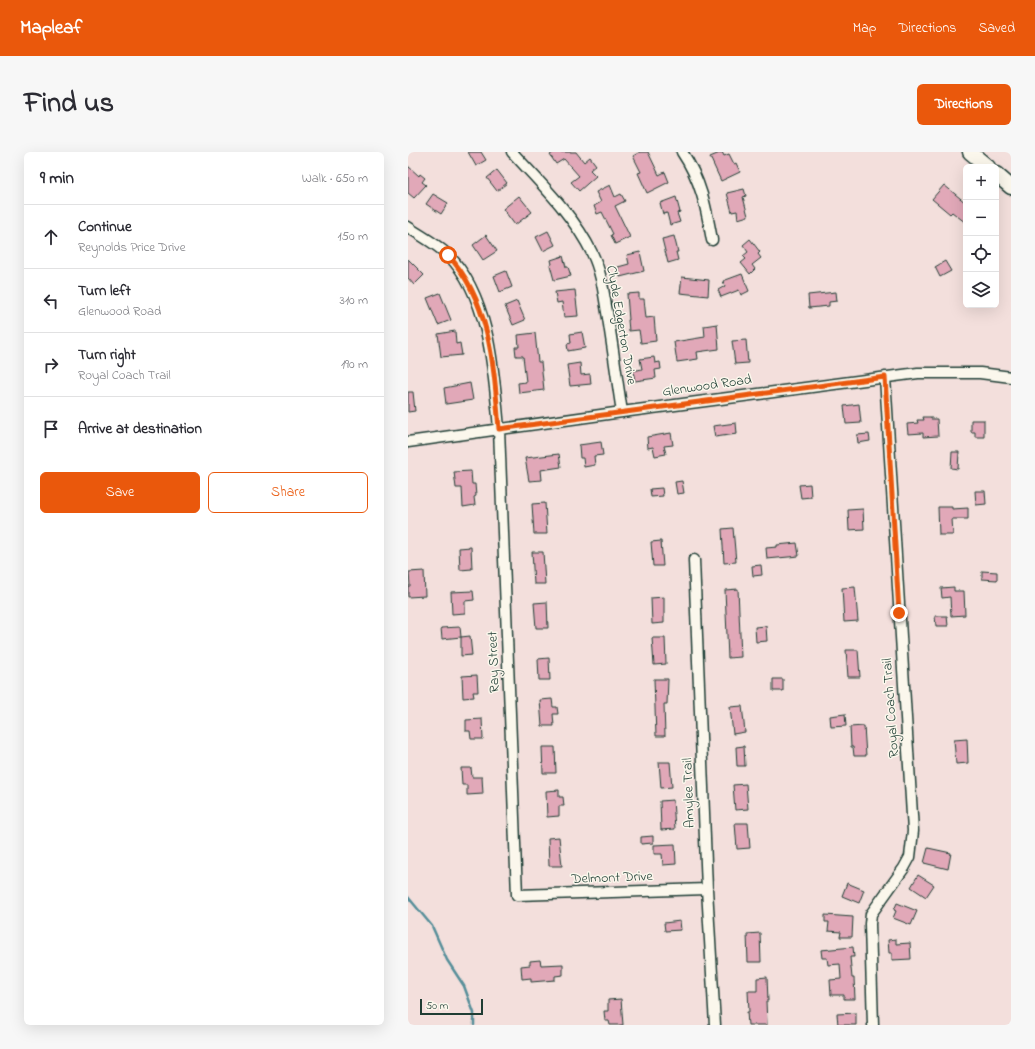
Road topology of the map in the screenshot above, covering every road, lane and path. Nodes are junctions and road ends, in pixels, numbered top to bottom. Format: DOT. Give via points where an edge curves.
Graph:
graph roads {
  1 [pos="512,152"];
  2 [pos="682,152"];
  3 [pos="970,152"];
  4 [pos="984,164"];
  5 [pos="999,177"];
  6 [pos="1011,187"];
  7 [pos="408,227"];
  8 [pos="712,240"];
  9 [pos="885,377"];
  10 [pos="1011,377"];
  11 [pos="622,412"];
  12 [pos="499,429"];
  13 [pos="408,442"];
  14 [pos="694,560"];
  15 [pos="707,889"];
  16 [pos="517,895"];
  17 [pos="715,1025"];
  18 [pos="873,1025"];
  1 -- 11 [label="street, Clyde Edgerton Drive" via="569,216 598,266"];
  2 -- 8 [label="street" via="700,187"];
  3 -- 4 [label="main road"];
  5 -- 6 [label="main road"];
  7 -- 12 [label="street, Ray Street" via="448,255 466,279 474,295 489,338"];
  9 -- 10 [label="street, Glenwood Road" via="950,372"];
  9 -- 11 [label="street, Glenwood Road"];
  9 -- 18 [label="street, Royal Coach Trail" via="914,832 910,857 871,914"];
  11 -- 12 [label="street, Glenwood Road"];
  12 -- 13 [label="street, Glenwood Road"];
  12 -- 16 [label="street, Ray Street"];
  14 -- 15 [label="street, Amylee Trail"];
  15 -- 16 [label="street, Delmont Drive"];
  15 -- 17 [label="street, Amylee Trail"];
}
